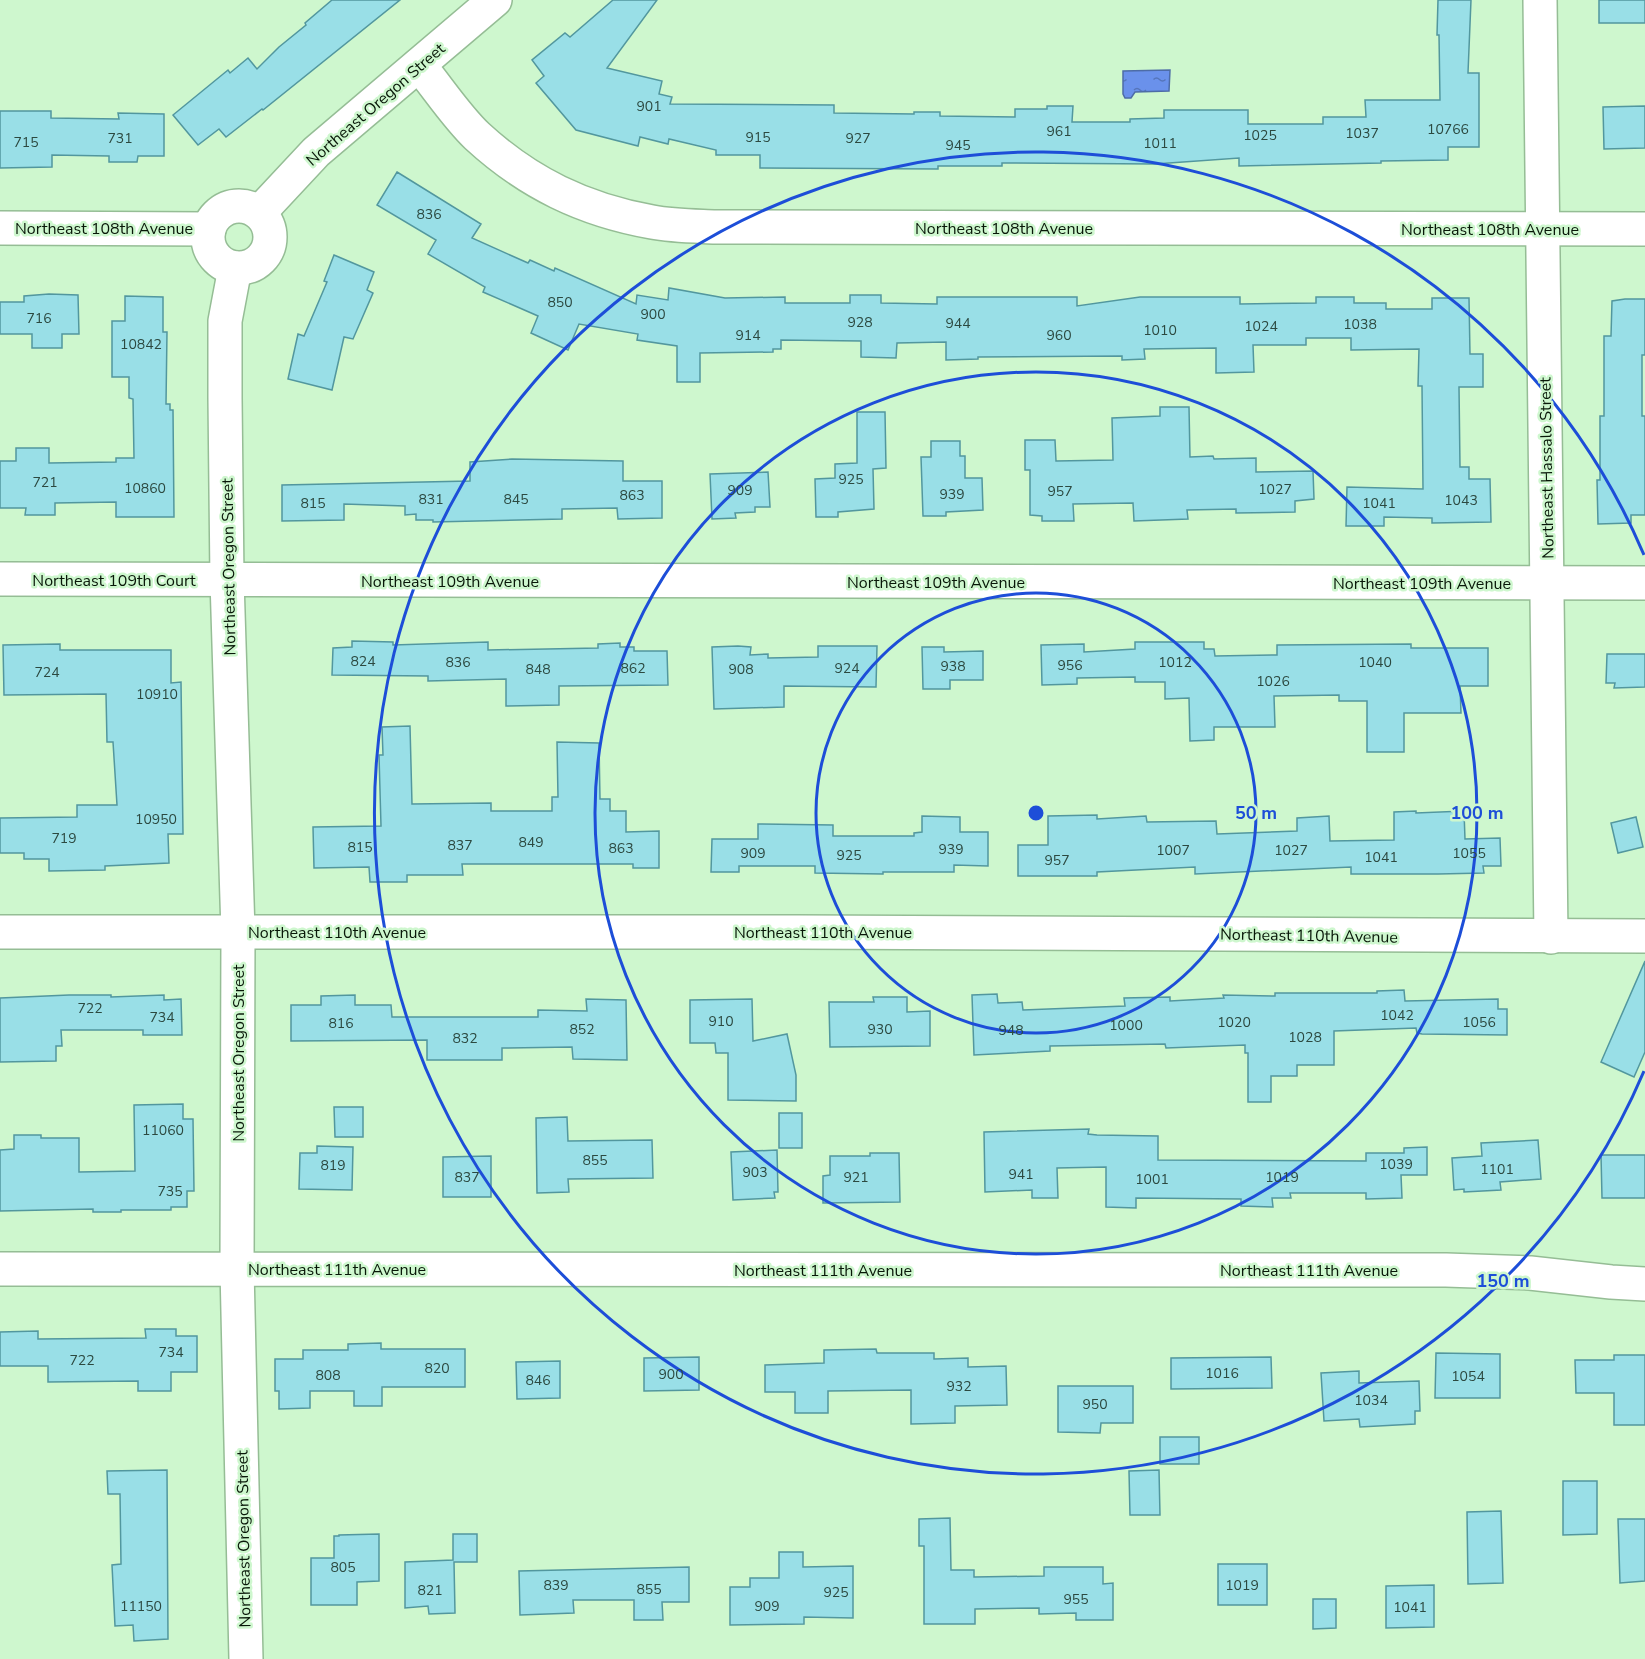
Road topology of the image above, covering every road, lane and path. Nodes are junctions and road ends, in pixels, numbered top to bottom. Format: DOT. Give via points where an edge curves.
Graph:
graph roads {
  1 [pos="495,0"];
  2 [pos="1540,0"];
  3 [pos="419,65"];
  4 [pos="260,212"];
  5 [pos="0,228"];
  6 [pos="208,229"];
  7 [pos="1543,229"];
  8 [pos="1645,230"];
  9 [pos="235,268"];
  10 [pos="0,579"];
  11 [pos="227,580"];
  12 [pos="1548,583"];
  13 [pos="1645,583"];
  14 [pos="0,932"];
  15 [pos="238,932"];
  16 [pos="1645,936"];
  17 [pos="1551,937"];
  18 [pos="0,1269"];
  19 [pos="237,1269"];
  20 [pos="1645,1284"];
  21 [pos="246,1659"];
  1 -- 3 [label="street, Northeast Oregon Street"];
  2 -- 7 [label="street, Northeast Hassalo Street"];
  3 -- 4 [label="street, Northeast Oregon Street" via="316,152"];
  3 -- 7 [label="street, Northeast 108th Avenue" via="476,135 524,174 563,196 654,223 728,227"];
  4 -- 6 [label="street" via="247,206 226,207 212,219"];
  4 -- 9 [label="street" via="270,233 265,255 250,266"];
  5 -- 6 [label="street, Northeast 108th Avenue"];
  6 -- 9 [label="street" via="209,249 214,258"];
  7 -- 8 [label="street, Northeast 108th Avenue"];
  7 -- 12 [label="street, Northeast Hassalo Street"];
  9 -- 11 [label="street, Northeast Oregon Street" via="225,321"];
  10 -- 11 [label="street, Northeast 109th Court"];
  11 -- 12 [label="street, Northeast 109th Avenue"];
  11 -- 15 [label="street, Northeast Oregon Street"];
  12 -- 13 [label="street, Northeast 109th Avenue"];
  12 -- 17 [label="street, Northeast Hassalo Street"];
  14 -- 15 [label="street, Northeast 110th Avenue"];
  15 -- 17 [label="street, Northeast 110th Avenue"];
  15 -- 19 [label="street, Northeast Oregon Street"];
  16 -- 17 [label="street, Northeast 110th Avenue"];
  18 -- 19 [label="street, Northeast 111th Avenue"];
  19 -- 20 [label="street, Northeast 111th Avenue" via="1446,1270"];
  19 -- 21 [label="street, Northeast Oregon Street"];
}
